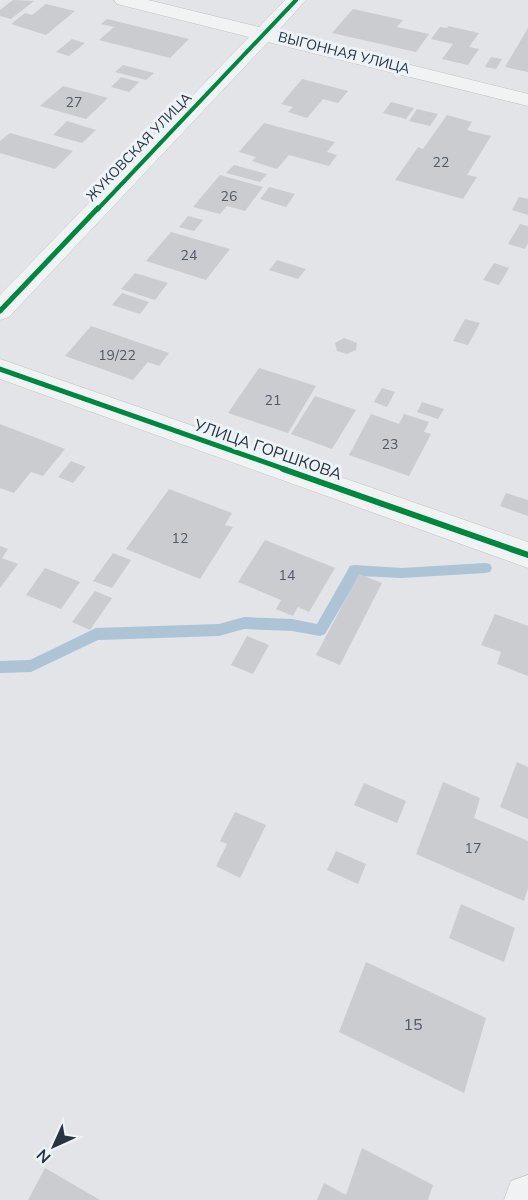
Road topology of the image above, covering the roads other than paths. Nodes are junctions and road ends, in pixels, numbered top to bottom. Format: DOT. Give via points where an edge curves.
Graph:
graph roads {
  1 [pos="124,0"];
  2 [pos="296,0"];
  3 [pos="264,33"];
  4 [pos="528,100"];
  5 [pos="0,311"];
  6 [pos="0,369"];
  7 [pos="528,555"];
  1 -- 3 [label="street, ВЫГОННАЯ УЛИЦА"];
  2 -- 3 [label="street, ЖУКОВСКАЯ УЛИЦА"];
  3 -- 4 [label="street, ВЫГОННАЯ УЛИЦА"];
  3 -- 5 [label="street, ЖУКОВСКАЯ УЛИЦА"];
  6 -- 7 [label="street, УЛИЦА ГОРШКОВА"];
}
